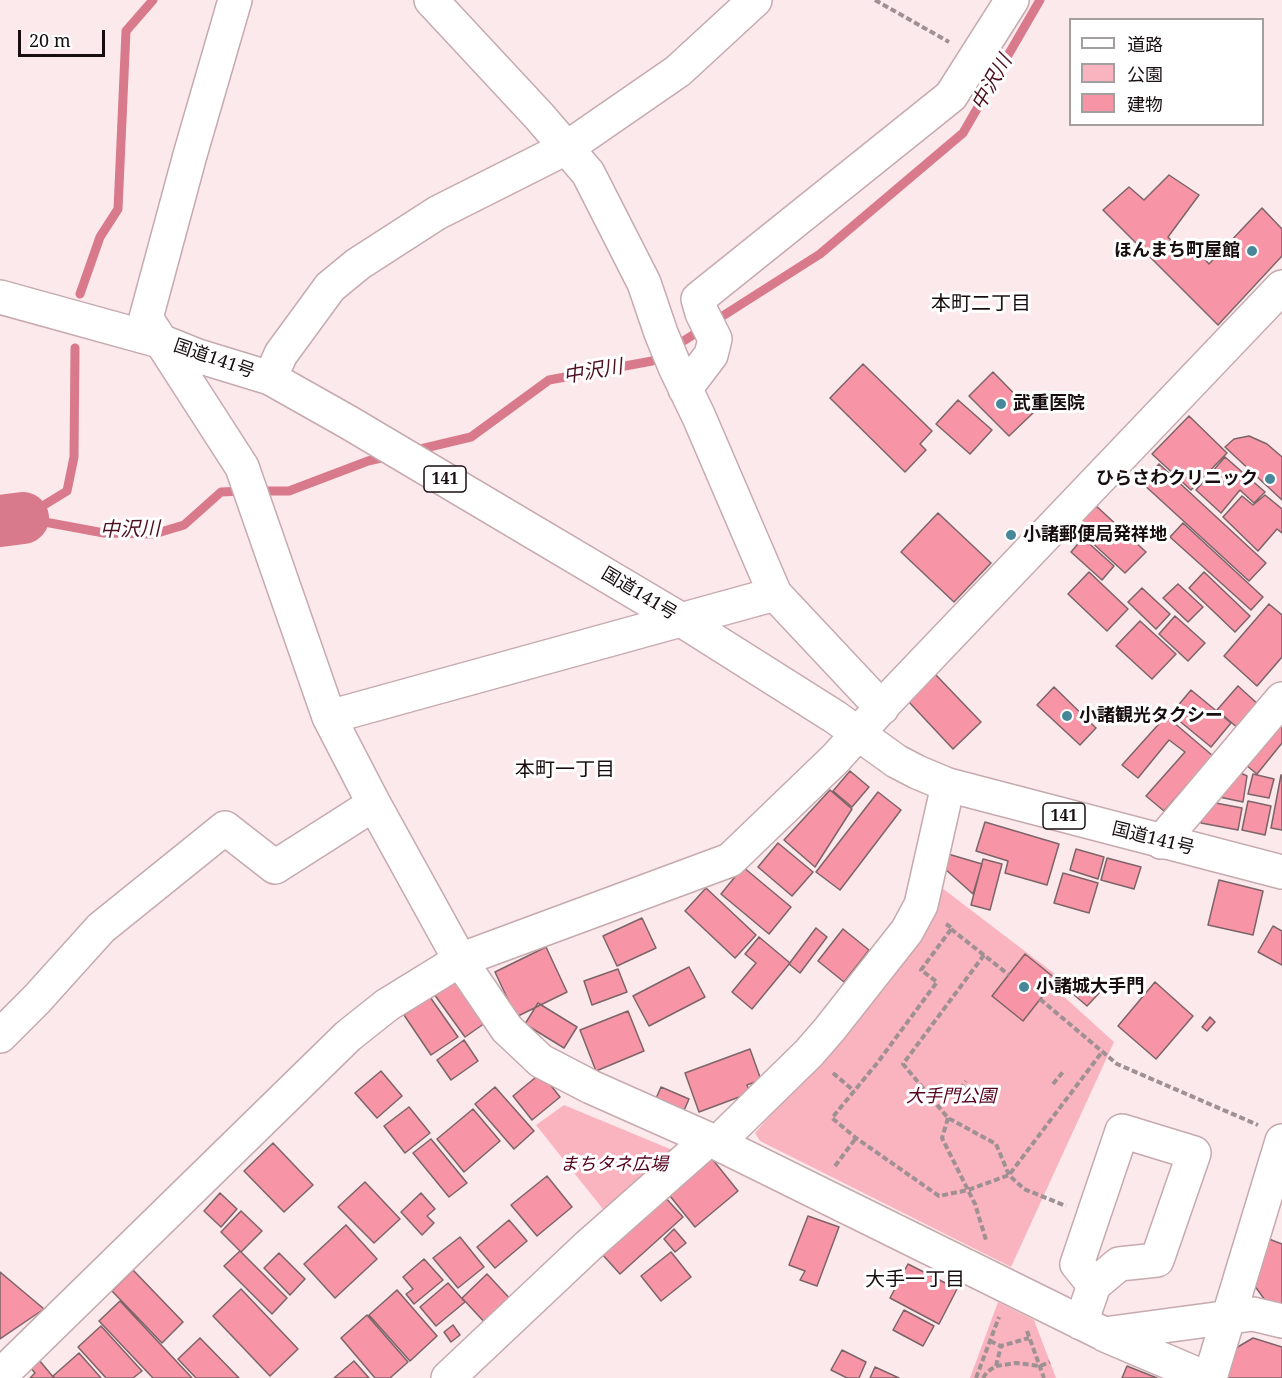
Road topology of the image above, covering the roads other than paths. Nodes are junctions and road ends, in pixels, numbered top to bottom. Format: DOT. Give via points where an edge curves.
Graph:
graph roads {
  1 [pos="235,0"];
  2 [pos="431,0"];
  3 [pos="1012,0"];
  4 [pos="752,1"];
  5 [pos="567,147"];
  6 [pos="1282,287"];
  7 [pos="0,297"];
  8 [pos="163,342"];
  9 [pos="270,378"];
  10 [pos="680,378"];
  11 [pos="775,594"];
  12 [pos="680,619"];
  13 [pos="1282,699"];
  14 [pos="882,708"];
  15 [pos="329,717"];
  16 [pos="857,733"];
  17 [pos="948,785"];
  18 [pos="374,804"];
  19 [pos="1161,842"];
  20 [pos="1282,872"];
  21 [pos="460,960"];
  22 [pos="0,1036"];
  23 [pos="1276,1140"];
  24 [pos="713,1142"];
  25 [pos="1094,1285"];
  26 [pos="1229,1318"];
  27 [pos="1282,1321"];
  28 [pos="1092,1329"];
  29 [pos="0,1376"];
  30 [pos="448,1378"];
  31 [pos="1208,1378"];
  1 -- 8 [label="main road" via="146,318"];
  2 -- 5 [label="main road"];
  3 -- 10 [label="main road" via="951,96 698,299 708,326 711,355"];
  4 -- 5 [label="main road" via="678,71"];
  5 -- 9 [label="main road" via="437,213 358,264 330,287 281,354"];
  5 -- 10 [label="main road" via="588,173 644,283"];
  6 -- 14 [label="main road"];
  7 -- 8 [label="main road, 国道141号 / 141"];
  8 -- 9 [label="main road, 国道141号 / 141"];
  8 -- 15 [label="main road" via="242,467"];
  9 -- 12 [label="main road, 国道141号 / 141"];
  10 -- 11 [label="main road"];
  11 -- 12 [label="main road"];
  11 -- 14 [label="main road"];
  12 -- 15 [label="main road"];
  12 -- 16 [label="main road, 国道141号 / 141"];
  13 -- 19 [label="main road"];
  14 -- 16 [label="main road"];
  15 -- 18 [label="main road"];
  16 -- 17 [label="main road, 国道141号 / 141" via="896,761"];
  16 -- 21 [label="main road" via="730,860"];
  17 -- 19 [label="main road, 国道141号 / 141"];
  17 -- 24 [label="main road" via="921,905 907,931 823,1038"];
  18 -- 21 [label="main road"];
  18 -- 22 [label="main road" via="275,867 225,828 101,928"];
  19 -- 20 [label="main road, 国道141号 / 141"];
  21 -- 24 [label="main road" via="507,1029 541,1061"];
  21 -- 29 [label="main road" via="387,1005 348,1036"];
  23 -- 26 [label="main road"];
  24 -- 28 [label="main road"];
  24 -- 30 [label="main road" via="588,1246"];
  25 -- 25 [label="main road" via="1077,1264 1122,1131 1194,1153 1157,1260 1119,1264"];
  25 -- 28 [label="main road"];
  26 -- 27 [label="main road" via="1252,1314"];
  26 -- 28 [label="main road"];
  26 -- 31 [label="main road"];
  28 -- 31 [label="main road"];
}
